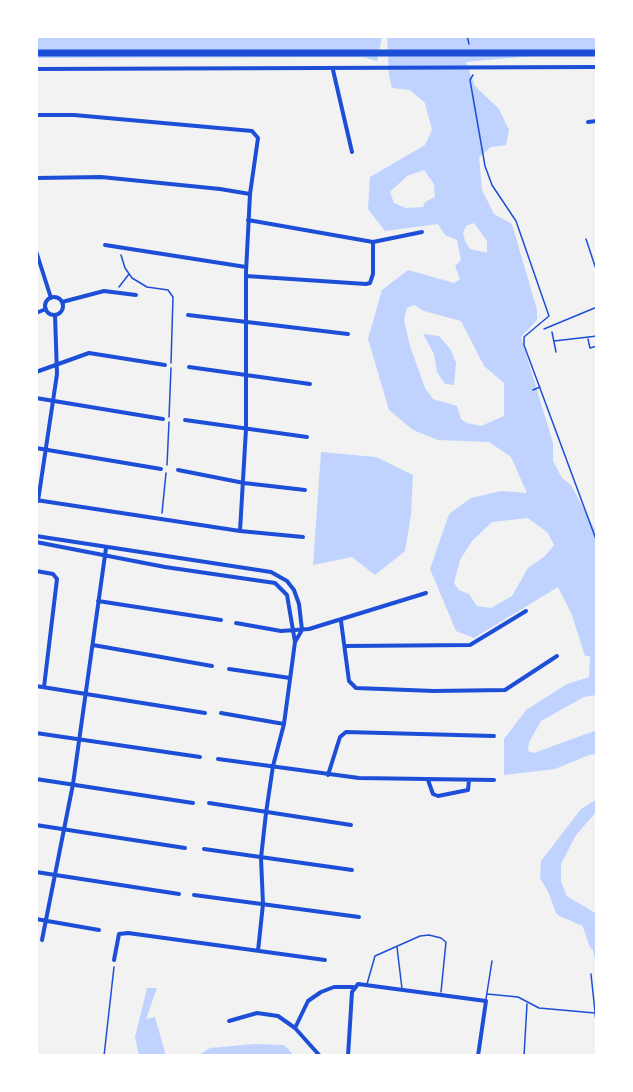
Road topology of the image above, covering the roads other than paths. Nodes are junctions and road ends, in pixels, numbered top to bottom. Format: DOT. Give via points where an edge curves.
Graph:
graph roads {
  1 [pos="597,52"];
  2 [pos="36,53"];
  3 [pos="597,67"];
  4 [pos="36,69"];
  5 [pos="333,70"];
  6 [pos="36,115"];
  7 [pos="597,121"];
  8 [pos="588,122"];
  9 [pos="352,152"];
  10 [pos="36,178"];
  11 [pos="250,194"];
  12 [pos="248,220"];
  13 [pos="422,232"];
  14 [pos="586,238"];
  15 [pos="374,242"];
  16 [pos="105,245"];
  17 [pos="36,251"];
  18 [pos="37,257"];
  19 [pos="246,267"];
  20 [pos="597,272"];
  21 [pos="246,276"];
  22 [pos="136,295"];
  23 [pos="51,298"];
  24 [pos="63,303"];
  25 [pos="597,307"];
  26 [pos="46,309"];
  27 [pos="36,313"];
  28 [pos="54,315"];
  29 [pos="188,315"];
  30 [pos="247,322"];
  31 [pos="544,329"];
  32 [pos="348,334"];
  33 [pos="57,364"];
  34 [pos="165,365"];
  35 [pos="189,367"];
  36 [pos="36,372"];
  37 [pos="247,376"];
  38 [pos="310,384"];
  39 [pos="36,398"];
  40 [pos="53,401"];
  41 [pos="163,419"];
  42 [pos="185,420"];
  43 [pos="246,429"];
  44 [pos="307,437"];
  45 [pos="36,448"];
  46 [pos="47,449"];
  47 [pos="161,469"];
  48 [pos="178,470"];
  49 [pos="244,483"];
  50 [pos="305,490"];
  51 [pos="37,501"];
  52 [pos="240,531"];
  53 [pos="36,537"];
  54 [pos="303,537"];
  55 [pos="36,542"];
  56 [pos="106,548"];
  57 [pos="105,555"];
  58 [pos="208,563"];
  59 [pos="36,571"];
  60 [pos="267,571"];
  61 [pos="207,572"];
  62 [pos="265,580"];
  63 [pos="426,593"];
  64 [pos="98,601"];
  65 [pos="526,611"];
  66 [pos="221,620"];
  67 [pos="341,621"];
  68 [pos="236,623"];
  69 [pos="302,630"];
  70 [pos="292,631"];
  71 [pos="296,642"];
  72 [pos="93,645"];
  73 [pos="345,646"];
  74 [pos="557,656"];
  75 [pos="212,666"];
  76 [pos="229,669"];
  77 [pos="290,678"];
  78 [pos="36,686"];
  79 [pos="44,687"];
  80 [pos="87,694"];
  81 [pos="205,713"];
  82 [pos="222,713"];
  83 [pos="284,724"];
  84 [pos="36,733"];
  85 [pos="494,736"];
  86 [pos="80,738"];
  87 [pos="200,757"];
  88 [pos="218,759"];
  89 [pos="273,766"];
  90 [pos="328,775"];
  91 [pos="36,779"];
  92 [pos="428,780"];
  93 [pos="469,780"];
  94 [pos="494,780"];
  95 [pos="73,784"];
  96 [pos="193,802"];
  97 [pos="209,802"];
  98 [pos="266,813"];
  99 [pos="36,825"];
  100 [pos="351,825"];
  101 [pos="66,830"];
  102 [pos="185,848"];
  103 [pos="204,849"];
  104 [pos="261,858"];
  105 [pos="352,870"];
  106 [pos="36,872"];
  107 [pos="54,875"];
  108 [pos="179,894"];
  109 [pos="194,894"];
  110 [pos="263,904"];
  111 [pos="359,917"];
  112 [pos="36,920"];
  113 [pos="46,921"];
  114 [pos="99,930"];
  115 [pos="42,940"];
  116 [pos="397,946"];
  117 [pos="258,951"];
  118 [pos="114,960"];
  119 [pos="325,960"];
  120 [pos="492,961"];
  121 [pos="591,974"];
  122 [pos="367,984"];
  123 [pos="354,987"];
  124 [pos="402,989"];
  125 [pos="441,993"];
  126 [pos="487,994"];
  127 [pos="486,1001"];
  128 [pos="527,1003"];
  129 [pos="595,1013"];
  130 [pos="229,1021"];
  131 [pos="295,1028"];
  132 [pos="597,1030"];
  133 [pos="320,1056"];
  134 [pos="348,1056"];
  135 [pos="478,1056"];
  136 [pos="524,1056"];
  1 -- 2 [label="highway"];
  3 -- 5 [label="street"];
  4 -- 5 [label="street"];
  5 -- 9 [label="street"];
  6 -- 11 [label="street" via="252,131 258,138"];
  7 -- 8 [label="street"];
  10 -- 11 [label="street" via="100,177"];
  11 -- 12 [label="street"];
  12 -- 15 [label="street"];
  12 -- 19 [label="street"];
  13 -- 15 [label="street"];
  14 -- 20 [label="lane"];
  15 -- 21 [label="street" via="370,283"];
  16 -- 19 [label="street"];
  17 -- 18 [label="street"];
  18 -- 23 [label="street"];
  19 -- 21 [label="street"];
  21 -- 30 [label="street"];
  22 -- 24 [label="street" via="93,293"];
  23 -- 24 [label="street"];
  23 -- 26 [label="street"];
  24 -- 28 [label="street" via="61,312"];
  25 -- 31 [label="lane"];
  26 -- 27 [label="street"];
  26 -- 28 [label="street"];
  28 -- 33 [label="street"];
  29 -- 30 [label="street"];
  30 -- 32 [label="street"];
  30 -- 37 [label="street"];
  33 -- 34 [label="street" via="89,353"];
  33 -- 36 [label="street"];
  33 -- 40 [label="street"];
  35 -- 37 [label="street"];
  37 -- 38 [label="street"];
  37 -- 43 [label="street"];
  39 -- 40 [label="street"];
  40 -- 41 [label="street"];
  40 -- 46 [label="street"];
  42 -- 43 [label="street"];
  43 -- 44 [label="street"];
  43 -- 49 [label="street"];
  45 -- 46 [label="street"];
  46 -- 47 [label="street"];
  46 -- 51 [label="street"];
  48 -- 49 [label="street"];
  49 -- 50 [label="street"];
  49 -- 52 [label="street"];
  51 -- 52 [label="street"];
  52 -- 54 [label="street"];
  53 -- 56 [label="street"];
  55 -- 57 [label="street"];
  56 -- 57 [label="street"];
  56 -- 58 [label="street"];
  57 -- 61 [label="street"];
  57 -- 64 [label="street"];
  58 -- 60 [label="street"];
  58 -- 61 [label="street"];
  59 -- 79 [label="street" via="53,574 57,579"];
  60 -- 62 [label="street"];
  60 -- 69 [label="street" via="287,581 294,590"];
  61 -- 62 [label="street"];
  62 -- 70 [label="street" via="280,585 287,595"];
  63 -- 67 [label="street"];
  64 -- 66 [label="street"];
  64 -- 72 [label="street"];
  65 -- 73 [label="street" via="470,645"];
  67 -- 69 [label="street"];
  67 -- 73 [label="street"];
  68 -- 70 [label="street"];
  69 -- 70 [label="street"];
  69 -- 71 [label="street"];
  70 -- 71 [label="street"];
  71 -- 77 [label="street"];
  72 -- 75 [label="street"];
  72 -- 80 [label="street"];
  73 -- 74 [label="street" via="352,686 376,690 505,690"];
  76 -- 77 [label="street"];
  77 -- 83 [label="street"];
  78 -- 79 [label="street"];
  79 -- 80 [label="street"];
  80 -- 81 [label="street"];
  80 -- 86 [label="street"];
  82 -- 83 [label="street"];
  83 -- 89 [label="street"];
  84 -- 86 [label="street"];
  85 -- 90 [label="street" via="346,732 340,737"];
  86 -- 87 [label="street"];
  86 -- 95 [label="street"];
  88 -- 89 [label="street"];
  89 -- 90 [label="street"];
  89 -- 98 [label="street"];
  90 -- 92 [label="street"];
  91 -- 95 [label="street"];
  92 -- 93 [label="street"];
  92 -- 93 [label="street" via="433,794 438,796 468,790"];
  93 -- 94 [label="street"];
  95 -- 96 [label="street"];
  95 -- 101 [label="street"];
  97 -- 98 [label="street"];
  98 -- 100 [label="street"];
  98 -- 104 [label="street"];
  99 -- 101 [label="street"];
  101 -- 102 [label="street"];
  101 -- 107 [label="street"];
  103 -- 104 [label="street"];
  104 -- 105 [label="street"];
  104 -- 110 [label="street"];
  106 -- 107 [label="street"];
  107 -- 108 [label="street"];
  107 -- 113 [label="street"];
  109 -- 110 [label="street"];
  110 -- 111 [label="street"];
  110 -- 117 [label="street"];
  112 -- 113 [label="street"];
  113 -- 114 [label="street"];
  113 -- 115 [label="street"];
  116 -- 122 [label="lane" via="375,956"];
  116 -- 124 [label="lane"];
  116 -- 125 [label="lane" via="424,935 444,940"];
  117 -- 118 [label="street" via="123,933 117,938"];
  117 -- 119 [label="street"];
  120 -- 126 [label="lane"];
  121 -- 129 [label="lane"];
  122 -- 123 [label="street"];
  122 -- 124 [label="street"];
  123 -- 131 [label="street" via="334,987 308,1001"];
  123 -- 134 [label="street"];
  124 -- 125 [label="street"];
  125 -- 127 [label="street"];
  126 -- 127 [label="lane"];
  126 -- 128 [label="lane" via="518,997"];
  127 -- 135 [label="street"];
  128 -- 129 [label="lane" via="539,1008"];
  128 -- 136 [label="lane"];
  129 -- 132 [label="lane"];
  130 -- 131 [label="street" via="268,1013"];
  131 -- 133 [label="street"];
}
